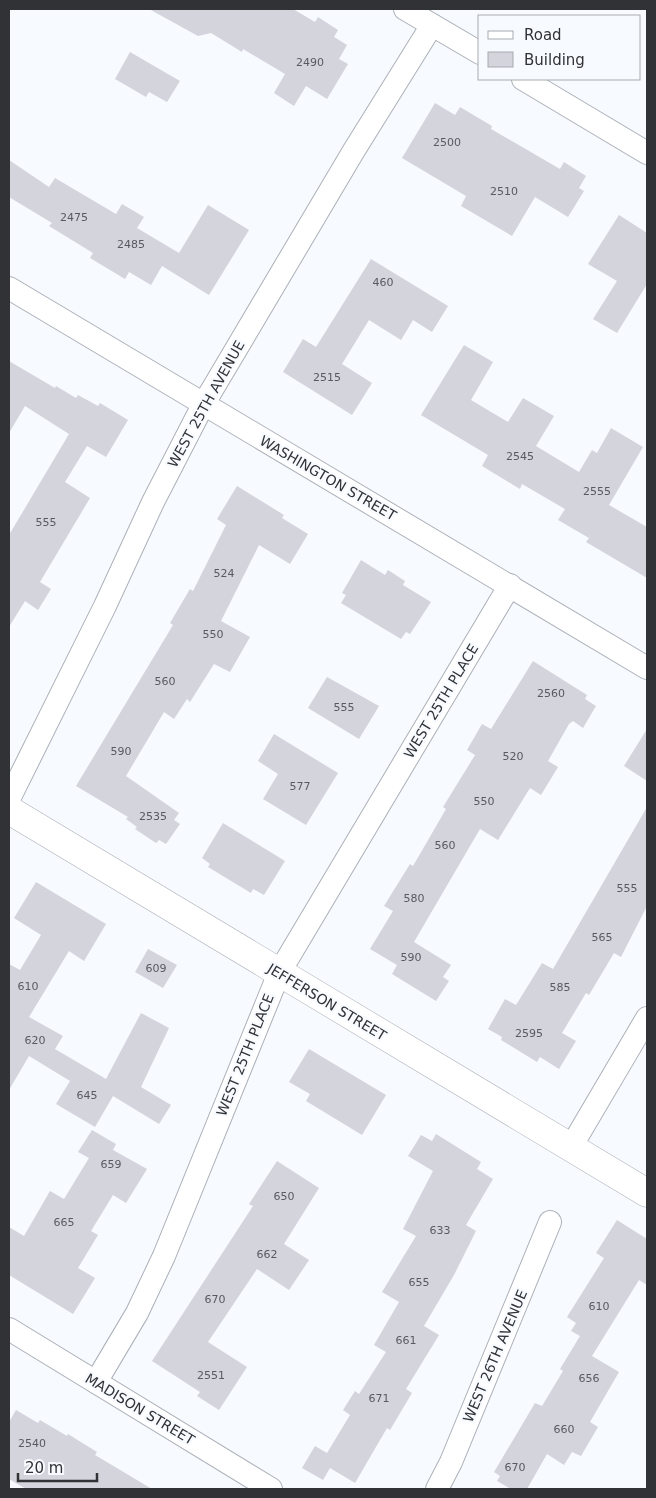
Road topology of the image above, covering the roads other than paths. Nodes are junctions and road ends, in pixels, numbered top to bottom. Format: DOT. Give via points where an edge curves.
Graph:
graph roads {
  1 [pos="406,9"];
  2 [pos="432,25"];
  3 [pos="478,52"];
  4 [pos="525,80"];
  5 [pos="647,154"];
  6 [pos="9,288"];
  7 [pos="203,404"];
  8 [pos="510,585"];
  9 [pos="647,668"];
  10 [pos="9,799"];
  11 [pos="9,810"];
  12 [pos="279,973"];
  13 [pos="647,1018"];
  14 [pos="571,1147"];
  15 [pos="647,1193"];
  16 [pos="550,1222"];
  17 [pos="9,1329"];
  18 [pos="96,1382"];
  19 [pos="271,1489"];
  20 [pos="437,1489"];
  1 -- 2 [label="street"];
  2 -- 3 [label="street"];
  2 -- 7 [label="street, WEST 25TH AVENUE"];
  4 -- 5 [label="street"];
  6 -- 7 [label="street, WASHINGTON STREET"];
  7 -- 8 [label="street, WASHINGTON STREET"];
  7 -- 10 [label="street, WEST 25TH AVENUE"];
  8 -- 9 [label="street, WASHINGTON STREET"];
  8 -- 12 [label="street, WEST 25TH PLACE"];
  11 -- 12 [label="street, JEFFERSON STREET"];
  12 -- 14 [label="street, JEFFERSON STREET"];
  12 -- 18 [label="street, WEST 25TH PLACE" via="164,1256 137,1313"];
  13 -- 14 [label="street"];
  14 -- 15 [label="street, JEFFERSON STREET"];
  16 -- 20 [label="street, WEST 26TH AVENUE"];
  17 -- 18 [label="street, MADISON STREET"];
  18 -- 19 [label="street, MADISON STREET"];
}
